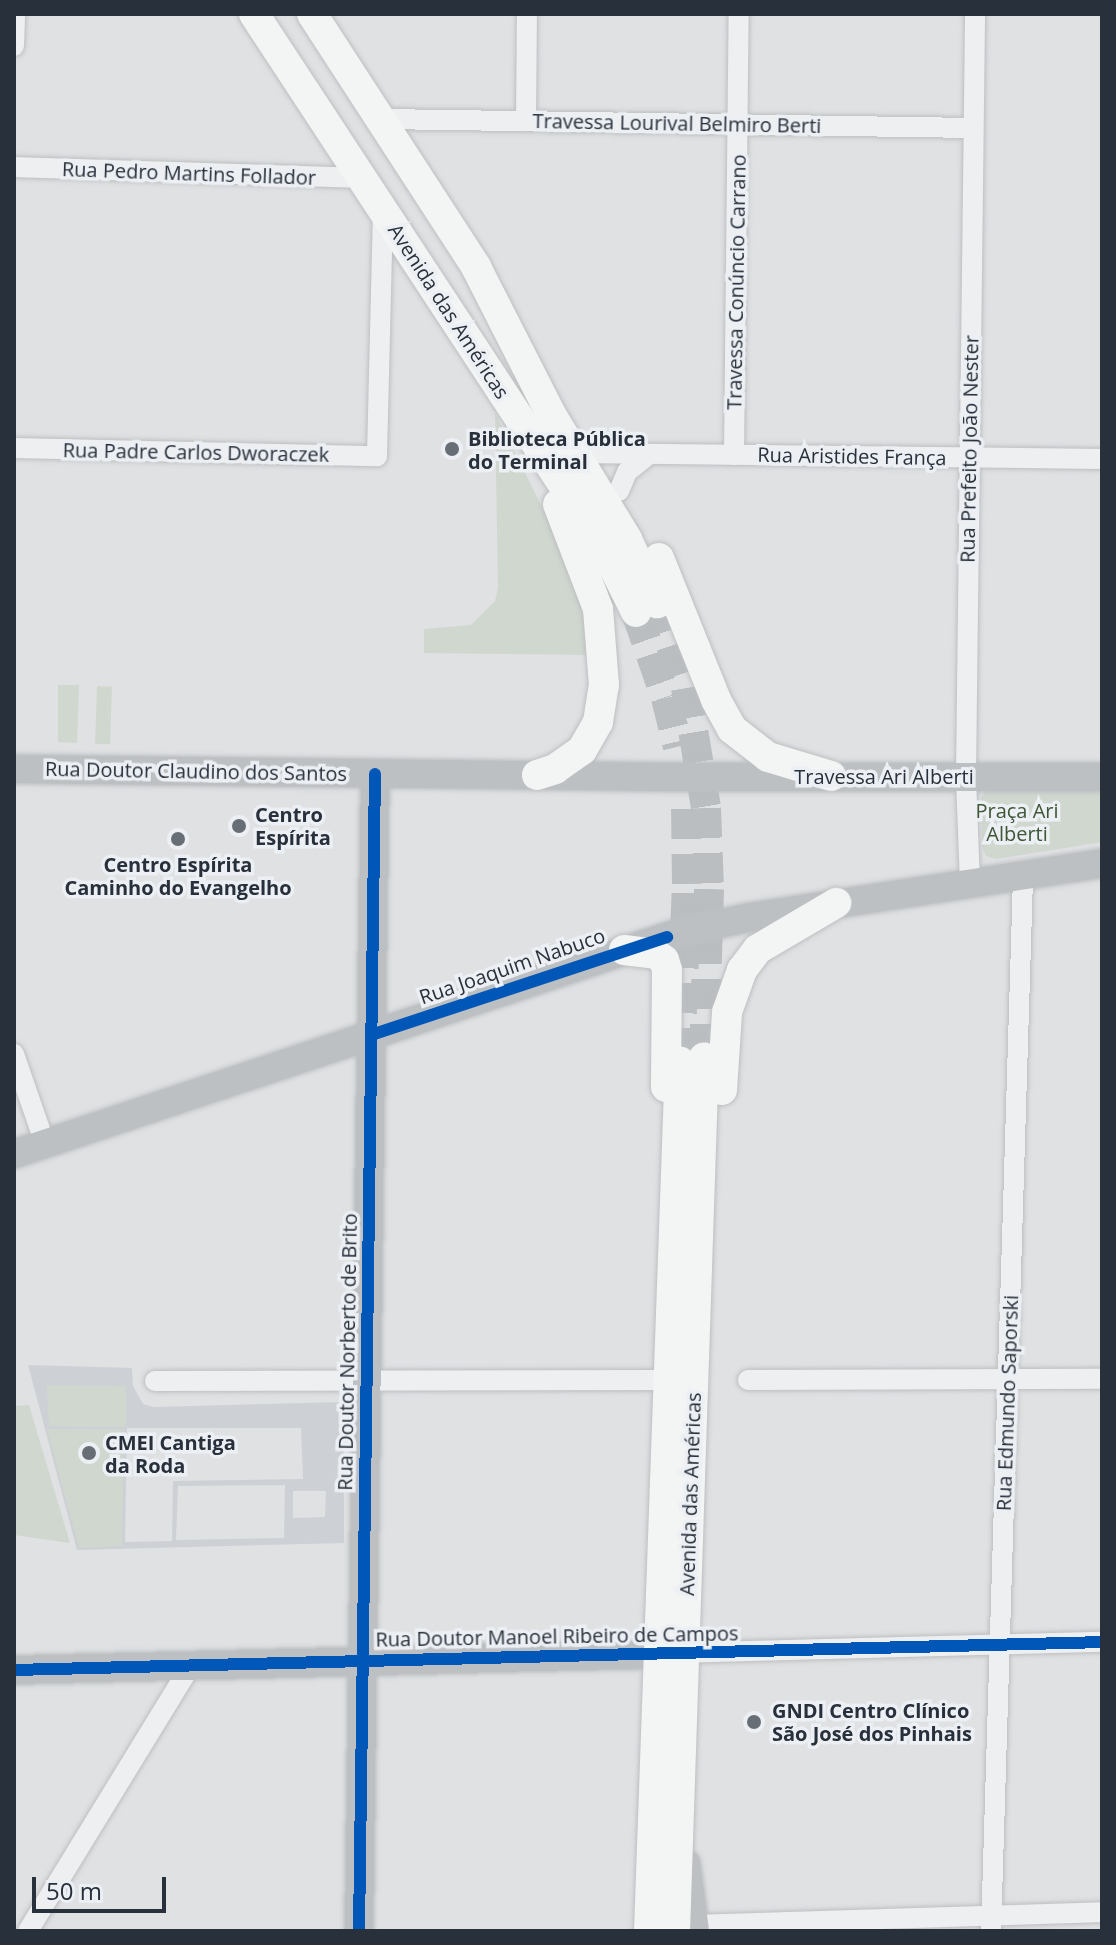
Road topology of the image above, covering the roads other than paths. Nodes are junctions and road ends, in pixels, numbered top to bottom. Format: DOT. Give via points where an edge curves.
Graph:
graph roads {
  1 [pos="15,14"];
  2 [pos="254,14"];
  3 [pos="312,14"];
  4 [pos="527,14"];
  5 [pos="739,14"];
  6 [pos="975,14"];
  7 [pos="14,46"];
  8 [pos="382,119"];
  9 [pos="526,121"];
  10 [pos="738,124"];
  11 [pos="973,128"];
  12 [pos="14,167"];
  13 [pos="363,178"];
  14 [pos="383,208"];
  15 [pos="532,443"];
  16 [pos="14,448"];
  17 [pos="649,454"];
  18 [pos="734,455"];
  19 [pos="577,457"];
  20 [pos="969,457"];
  21 [pos="1102,459"];
  22 [pos="619,491"];
  23 [pos="14,769"];
  24 [pos="375,774"];
  25 [pos="537,775"];
  26 [pos="831,776"];
  27 [pos="665,777"];
  28 [pos="966,777"];
  29 [pos="1102,777"];
  30 [pos="1102,863"];
  31 [pos="1023,875"];
  32 [pos="970,883"];
  33 [pos="836,903"];
  34 [pos="624,950"];
  35 [pos="371,1035"];
  36 [pos="14,1054"];
  37 [pos="692,1060"];
  38 [pos="45,1144"];
  39 [pos="14,1154"];
  40 [pos="684,1330"];
  41 [pos="1008,1379"];
  42 [pos="1102,1379"];
  43 [pos="669,1380"];
  44 [pos="748,1380"];
  45 [pos="155,1381"];
  46 [pos="367,1381"];
  47 [pos="1102,1642"];
  48 [pos="1000,1644"];
  49 [pos="672,1653"];
  50 [pos="363,1661"];
  51 [pos="191,1665"];
  52 [pos="14,1670"];
  53 [pos="1102,1912"];
  54 [pos="991,1923"];
  55 [pos="688,1929"];
  56 [pos="28,1931"];
  57 [pos="359,1931"];
  58 [pos="649,1931"];
  1 -- 7 [label="street"];
  2 -- 13 [label="main road, Avenida das Américas"];
  3 -- 8 [label="main road, Avenida das Américas"];
  4 -- 9 [label="street"];
  5 -- 10 [label="street, Travessa Conúncio Carrano"];
  6 -- 11 [label="street, Rua Prefeito João Nester"];
  8 -- 9 [label="street, Travessa Lourival Belmiro Berti"];
  8 -- 19 [label="main road, Avenida das Américas" via="476,267"];
  9 -- 10 [label="street, Travessa Lourival Belmiro Berti"];
  10 -- 11 [label="street, Travessa Lourival Belmiro Berti"];
  10 -- 18 [label="street, Travessa Conúncio Carrano"];
  11 -- 20 [label="street, Rua Prefeito João Nester"];
  12 -- 13 [label="street, Rua Pedro Martins Follador"];
  13 -- 14 [label="main road, Avenida das Américas"];
  14 -- 15 [label="main road, Avenida das Américas"];
  14 -- 16 [label="street, Rua Padre Carlos Dworaczek" via="377,456"];
  15 -- 19 [label="main road, Avenida das Américas" via="646,608 627,539"];
  15 -- 25 [label="main road" via="588,578 605,658 602,705 593,735 571,760"];
  17 -- 18 [label="street, Rua Aristides França"];
  17 -- 19 [label="street, Rua Aristides França"];
  17 -- 22 [label="street" via="627,472"];
  18 -- 20 [label="street, Rua Aristides França"];
  19 -- 22 [label="main road"];
  20 -- 21 [label="street, Rua Aristides França"];
  20 -- 28 [label="street, Rua Prefeito João Nester"];
  22 -- 26 [label="main road" via="662,563 732,729 768,757"];
  23 -- 24 [label="main road, Rua Doutor Claudino dos Santos"];
  24 -- 25 [label="main road, Rua Doutor Claudino dos Santos"];
  24 -- 35 [label="main road, Rua Doutor Norberto de Brito"];
  25 -- 27 [label="main road, Rua Doutor Claudino dos Santos"];
  26 -- 27 [label="main road, Travessa Ari Alberti"];
  26 -- 28 [label="main road, Travessa Ari Alberti"];
  28 -- 29 [label="main road, Travessa Ari Alberti"];
  28 -- 32 [label="street, Rua Prefeito João Nester"];
  30 -- 31 [label="main road, Rua Joaquim Nabuco"];
  31 -- 32 [label="main road, Rua Joaquim Nabuco"];
  31 -- 41 [label="street, Rua Edmundo Saporski"];
  32 -- 33 [label="main road, Rua Joaquim Nabuco"];
  33 -- 34 [label="main road, Rua Joaquim Nabuco" via="715,924"];
  33 -- 40 [label="main road" via="758,949 732,994 724,1035 718,1176"];
  34 -- 35 [label="main road, Rua Joaquim Nabuco"];
  34 -- 40 [label="main road" via="656,954 664,960 669,983 662,1225"];
  35 -- 38 [label="main road, Rua Joaquim Nabuco"];
  35 -- 46 [label="main road, Rua Doutor Norberto de Brito"];
  36 -- 38 [label="street"];
  37 -- 40 [label="main road, Avenida das Américas"];
  38 -- 39 [label="main road, Rua Joaquim Nabuco"];
  40 -- 43 [label="main road, Avenida das Américas"];
  40 -- 49 [label="main road, Avenida das Américas"];
  41 -- 42 [label="street"];
  41 -- 44 [label="street"];
  41 -- 48 [label="street, Rua Edmundo Saporski"];
  43 -- 46 [label="street"];
  43 -- 49 [label="main road, Avenida das Américas"];
  45 -- 46 [label="street"];
  46 -- 50 [label="main road, Rua Doutor Norberto de Brito"];
  47 -- 48 [label="street, Rua Doutor Manoel Ribeiro de Campos"];
  48 -- 49 [label="street, Rua Doutor Manoel Ribeiro de Campos"];
  48 -- 54 [label="street, Rua Edmundo Saporski"];
  49 -- 50 [label="main road, Rua Doutor Manoel Ribeiro de Campos"];
  49 -- 55 [label="main road, Avenida das Américas"];
  49 -- 58 [label="main road, Avenida das Américas"];
  50 -- 51 [label="main road, Rua Doutor Manoel Ribeiro de Campos"];
  50 -- 57 [label="main road, Rua Doutor Norberto de Brito"];
  51 -- 52 [label="main road, Rua Doutor Manoel Ribeiro de Campos"];
  51 -- 56 [label="street"];
  53 -- 54 [label="street"];
  54 -- 55 [label="street"];
}
